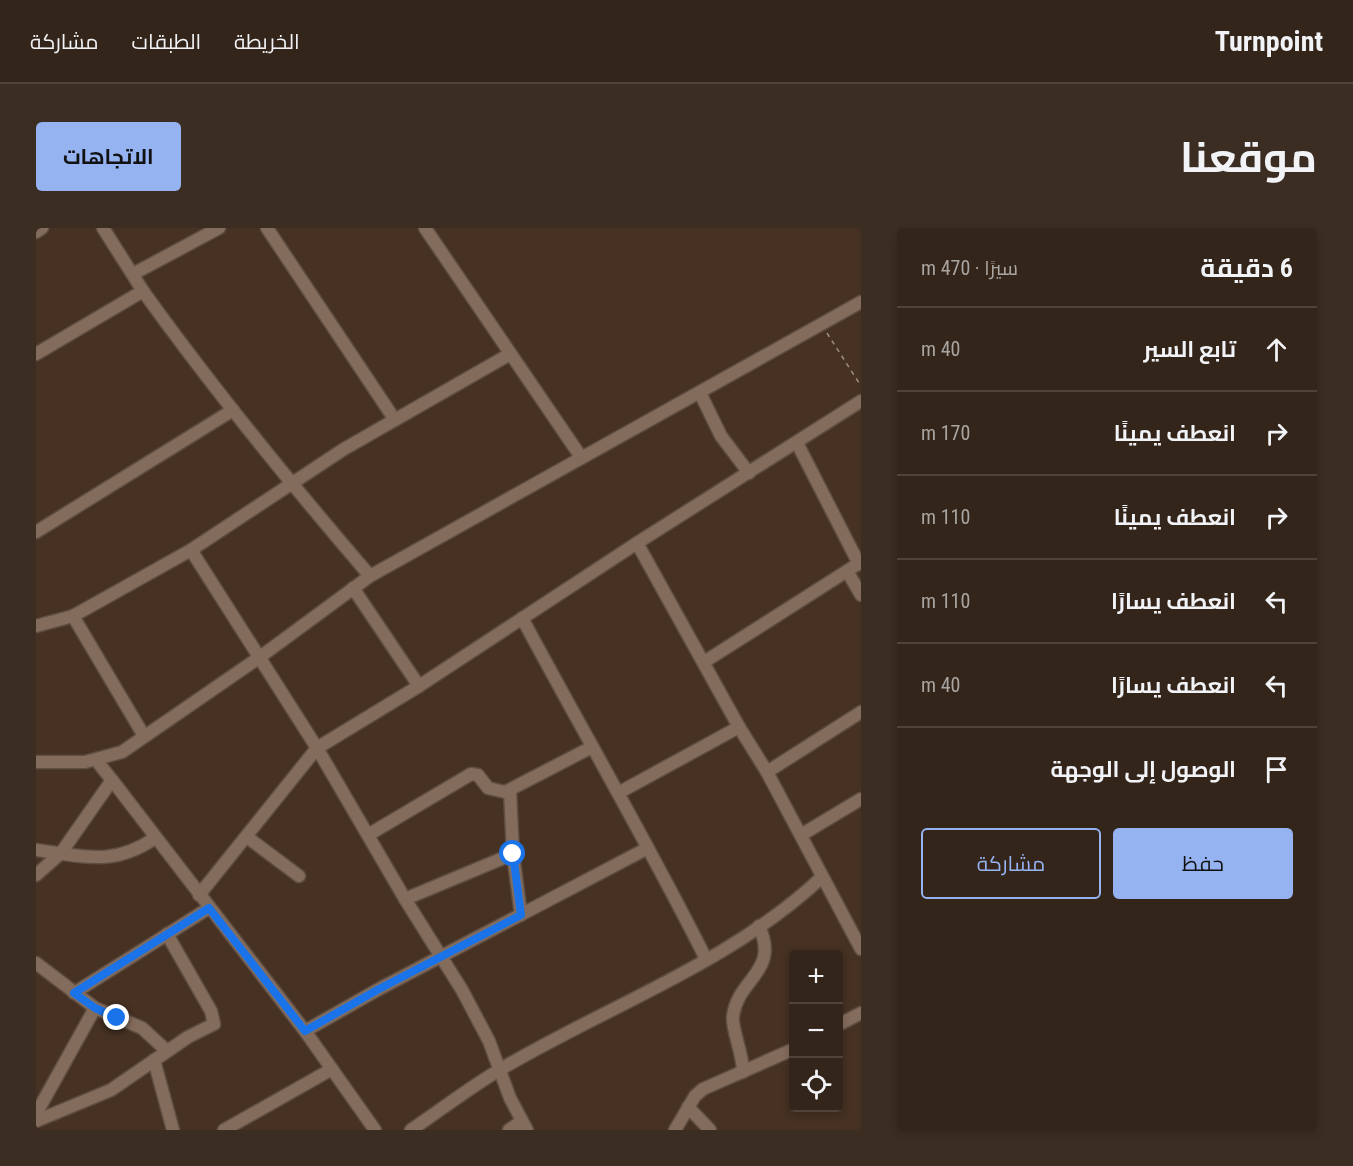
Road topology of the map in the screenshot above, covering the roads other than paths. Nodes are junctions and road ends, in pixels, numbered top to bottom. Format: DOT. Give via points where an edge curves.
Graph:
graph roads {
  1 [pos="42,228"];
  2 [pos="103,228"];
  3 [pos="219,228"];
  4 [pos="267,228"];
  5 [pos="425,228"];
  6 [pos="36,232"];
  7 [pos="133,274"];
  8 [pos="143,291"];
  9 [pos="861,302"];
  10 [pos="36,354"];
  11 [pos="510,354"];
  12 [pos="700,393"];
  13 [pos="861,401"];
  14 [pos="233,410"];
  15 [pos="395,420"];
  16 [pos="797,442"];
  17 [pos="581,457"];
  18 [pos="749,473"];
  19 [pos="290,483"];
  20 [pos="36,532"];
  21 [pos="637,543"];
  22 [pos="191,550"];
  23 [pos="860,563"];
  24 [pos="847,571"];
  25 [pos="370,576"];
  26 [pos="353,588"];
  27 [pos="861,595"];
  28 [pos="73,616"];
  29 [pos="522,618"];
  30 [pos="36,626"];
  31 [pos="260,657"];
  32 [pos="704,662"];
  33 [pos="419,686"];
  34 [pos="861,712"];
  35 [pos="739,728"];
  36 [pos="144,736"];
  37 [pos="592,747"];
  38 [pos="317,748"];
  39 [pos="96,760"];
  40 [pos="36,762"];
  41 [pos="767,772"];
  42 [pos="112,780"];
  43 [pos="510,790"];
  44 [pos="620,792"];
  45 [pos="861,799"];
  46 [pos="801,835"];
  47 [pos="368,836"];
  48 [pos="247,837"];
  49 [pos="155,838"];
  50 [pos="646,849"];
  51 [pos="36,850"];
  52 [pos="61,853"];
  53 [pos="513,854"];
  54 [pos="36,875"];
  55 [pos="300,876"];
  56 [pos="822,877"];
  57 [pos="200,895"];
  58 [pos="405,899"];
  59 [pos="209,908"];
  60 [pos="521,915"];
  61 [pos="759,926"];
  62 [pos="167,934"];
  63 [pos="861,949"];
  64 [pos="440,957"];
  65 [pos="706,959"];
  66 [pos="36,963"];
  67 [pos="74,993"];
  68 [pos="95,1008"];
  69 [pos="861,1012"];
  70 [pos="843,1022"];
  71 [pos="305,1031"];
  72 [pos="167,1051"];
  73 [pos="789,1051"];
  74 [pos="154,1060"];
  75 [pos="332,1069"];
  76 [pos="500,1069"];
  77 [pos="743,1072"];
  78 [pos="688,1107"];
  79 [pos="36,1114"];
  80 [pos="36,1121"];
  81 [pos="525,1126"];
  82 [pos="173,1130"];
  83 [pos="224,1130"];
  84 [pos="375,1130"];
  85 [pos="411,1130"];
  86 [pos="509,1130"];
  87 [pos="675,1130"];
  88 [pos="710,1130"];
  1 -- 6 [label="street"];
  2 -- 7 [label="street"];
  3 -- 7 [label="street"];
  4 -- 15 [label="street"];
  5 -- 11 [label="street"];
  7 -- 8 [label="street"];
  8 -- 10 [label="street"];
  8 -- 14 [label="street"];
  9 -- 12 [label="street"];
  11 -- 15 [label="street"];
  11 -- 17 [label="street"];
  12 -- 17 [label="street"];
  12 -- 18 [label="street" via="720,436"];
  13 -- 16 [label="street"];
  14 -- 19 [label="street"];
  14 -- 20 [label="street"];
  15 -- 19 [label="street"];
  16 -- 18 [label="street"];
  16 -- 23 [label="street"];
  17 -- 25 [label="street"];
  18 -- 21 [label="street"];
  19 -- 22 [label="street"];
  19 -- 25 [label="street"];
  21 -- 29 [label="street"];
  21 -- 32 [label="street"];
  22 -- 28 [label="street"];
  22 -- 31 [label="street"];
  23 -- 24 [label="street"];
  24 -- 27 [label="street"];
  24 -- 32 [label="street"];
  25 -- 26 [label="street"];
  26 -- 31 [label="street"];
  26 -- 33 [label="street"];
  28 -- 30 [label="street"];
  28 -- 36 [label="street"];
  29 -- 33 [label="street"];
  29 -- 37 [label="street"];
  31 -- 36 [label="street"];
  31 -- 38 [label="street"];
  32 -- 35 [label="street"];
  33 -- 38 [label="street"];
  34 -- 41 [label="street"];
  35 -- 41 [label="street"];
  35 -- 44 [label="street"];
  36 -- 39 [label="street" via="122,752"];
  37 -- 43 [label="street"];
  37 -- 44 [label="street"];
  38 -- 47 [label="street"];
  38 -- 48 [label="street"];
  39 -- 40 [label="street"];
  39 -- 42 [label="street"];
  41 -- 46 [label="street"];
  42 -- 49 [label="street"];
  42 -- 52 [label="street"];
  43 -- 47 [label="street" via="491,789 478,775 471,774"];
  43 -- 53 [label="street"];
  44 -- 50 [label="street"];
  45 -- 46 [label="street"];
  46 -- 56 [label="street"];
  47 -- 58 [label="street"];
  48 -- 55 [label="street"];
  48 -- 57 [label="street"];
  49 -- 52 [label="street" via="135,850 109,858"];
  49 -- 57 [label="street"];
  50 -- 60 [label="street"];
  50 -- 65 [label="street"];
  51 -- 52 [label="street"];
  52 -- 54 [label="street"];
  53 -- 58 [label="street"];
  53 -- 60 [label="street"];
  56 -- 61 [label="street"];
  56 -- 63 [label="street"];
  57 -- 59 [label="street"];
  58 -- 64 [label="street"];
  59 -- 62 [label="street"];
  59 -- 71 [label="street"];
  60 -- 64 [label="street"];
  61 -- 65 [label="street"];
  61 -- 77 [label="street" via="766,944 764,961 732,1018 742,1050"];
  62 -- 67 [label="street"];
  62 -- 72 [label="street" via="215,1021"];
  64 -- 71 [label="street"];
  64 -- 76 [label="street" via="482,1026"];
  65 -- 76 [label="street"];
  66 -- 67 [label="street"];
  67 -- 68 [label="street"];
  68 -- 72 [label="street" via="142,1028"];
  68 -- 79 [label="street"];
  69 -- 70 [label="street"];
  71 -- 75 [label="street"];
  72 -- 74 [label="street"];
  73 -- 77 [label="street"];
  74 -- 80 [label="street" via="100,1095"];
  74 -- 82 [label="street"];
  75 -- 83 [label="street"];
  75 -- 84 [label="street"];
  76 -- 81 [label="street"];
  76 -- 85 [label="street"];
  77 -- 78 [label="street" via="704,1089"];
  78 -- 87 [label="street"];
  78 -- 88 [label="street"];
  81 -- 86 [label="street"];
}
